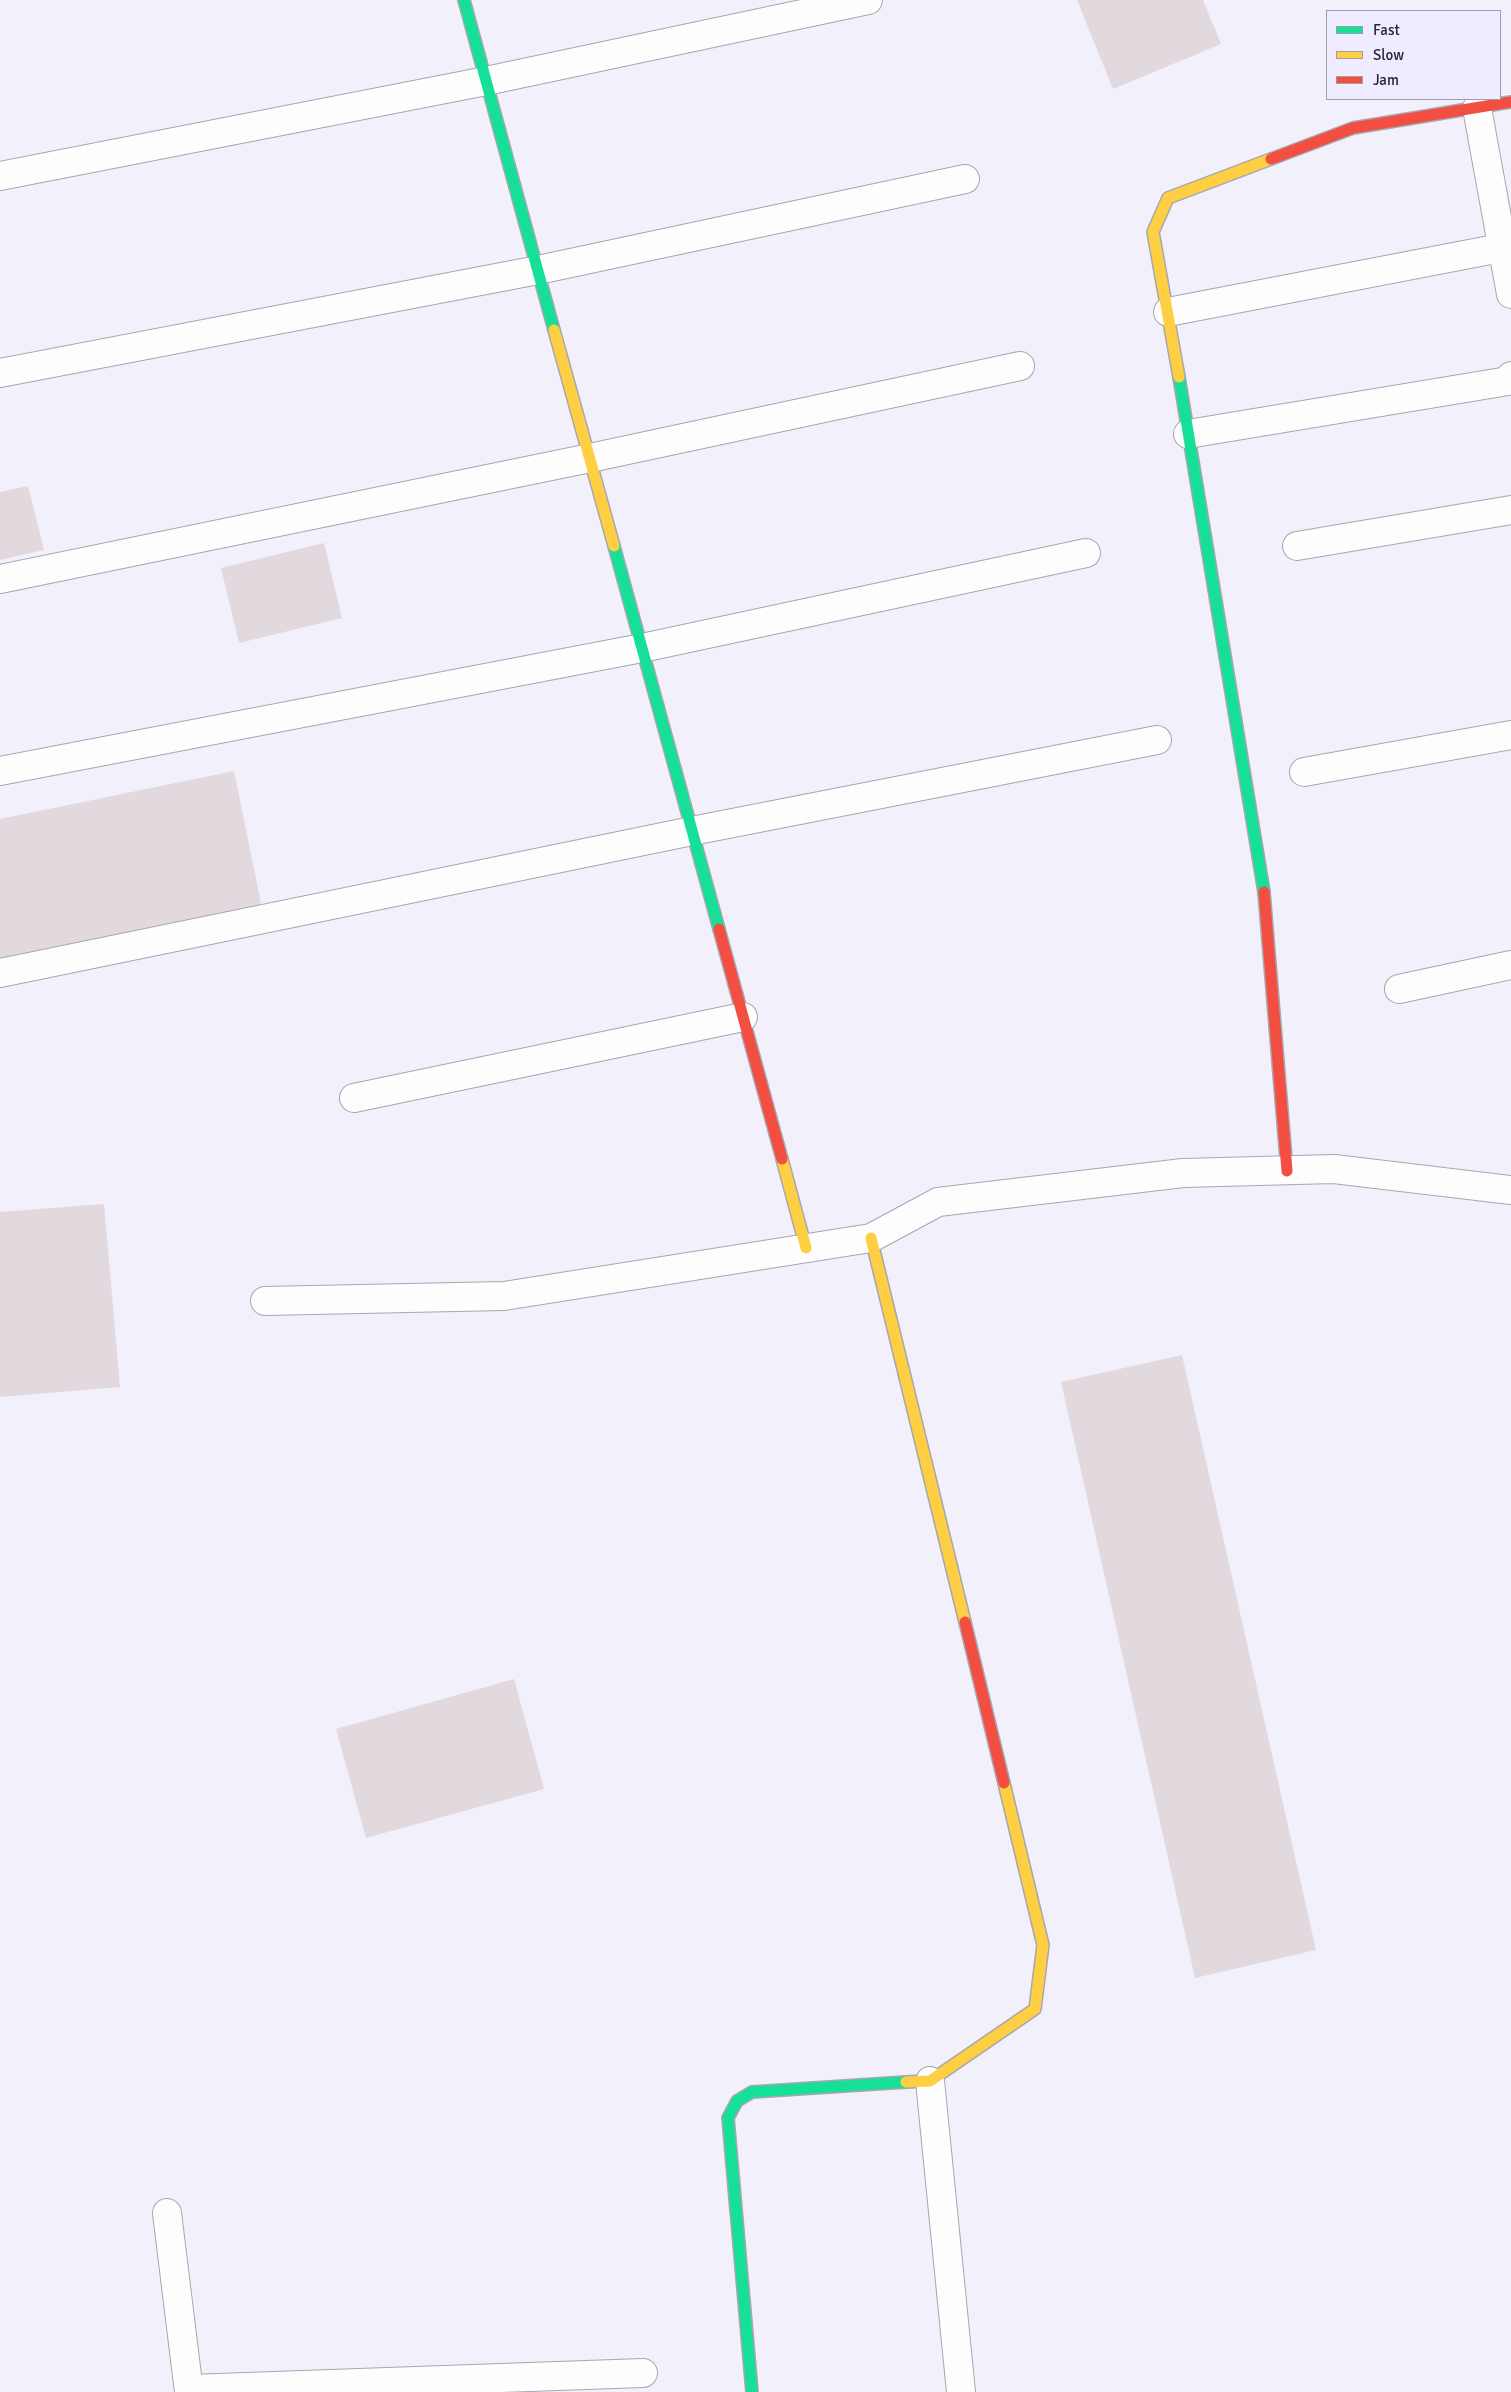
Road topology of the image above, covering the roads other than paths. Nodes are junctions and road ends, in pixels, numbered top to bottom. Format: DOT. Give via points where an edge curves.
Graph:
graph roads {
  1 [pos="464,0"];
  2 [pos="868,0"];
  3 [pos="486,81"];
  4 [pos="1511,102"];
  5 [pos="1477,108"];
  6 [pos="0,176"];
  7 [pos="965,179"];
  8 [pos="1508,246"];
  9 [pos="538,270"];
  10 [pos="1511,294"];
  11 [pos="1168,312"];
  12 [pos="1020,366"];
  13 [pos="0,373"];
  14 [pos="1510,379"];
  15 [pos="1188,434"];
  16 [pos="590,458"];
  17 [pos="1511,510"];
  18 [pos="1297,546"];
  19 [pos="1086,553"];
  20 [pos="0,579"];
  21 [pos="642,648"];
  22 [pos="1511,735"];
  23 [pos="1156,740"];
  24 [pos="0,772"];
  25 [pos="1304,772"];
  26 [pos="692,831"];
  27 [pos="1511,966"];
  28 [pos="0,973"];
  29 [pos="1398,989"];
  30 [pos="743,1017"];
  31 [pos="354,1098"];
  32 [pos="1287,1170"];
  33 [pos="1511,1190"];
  34 [pos="871,1238"];
  35 [pos="806,1248"];
  36 [pos="265,1302"];
  37 [pos="930,2081"];
  38 [pos="166,2212"];
  39 [pos="643,2373"];
  40 [pos="189,2391"];
  41 [pos="752,2392"];
  42 [pos="961,2392"];
  1 -- 3 [label="street"];
  2 -- 3 [label="street"];
  3 -- 6 [label="street"];
  3 -- 9 [label="street"];
  4 -- 5 [label="street"];
  5 -- 8 [label="street"];
  5 -- 11 [label="street" via="1353,128 1168,198 1152,232"];
  7 -- 9 [label="street"];
  8 -- 10 [label="street"];
  8 -- 11 [label="street"];
  9 -- 13 [label="street"];
  9 -- 16 [label="street"];
  11 -- 15 [label="street"];
  12 -- 16 [label="street"];
  14 -- 15 [label="street"];
  15 -- 32 [label="street" via="1266,902"];
  16 -- 20 [label="street"];
  16 -- 21 [label="street"];
  17 -- 18 [label="street"];
  19 -- 21 [label="street"];
  21 -- 24 [label="street"];
  21 -- 26 [label="street"];
  22 -- 25 [label="street"];
  23 -- 26 [label="street"];
  26 -- 28 [label="street"];
  26 -- 30 [label="street"];
  27 -- 29 [label="street"];
  30 -- 31 [label="street"];
  30 -- 35 [label="street"];
  32 -- 33 [label="street" via="1334,1169"];
  32 -- 34 [label="street" via="1183,1173 938,1202"];
  34 -- 35 [label="street"];
  34 -- 37 [label="street" via="1043,1945 1035,2009"];
  35 -- 36 [label="street" via="504,1296"];
  37 -- 41 [label="street" via="752,2092 737,2101 728,2118"];
  37 -- 42 [label="street"];
  38 -- 40 [label="street"];
  39 -- 40 [label="street"];
}
